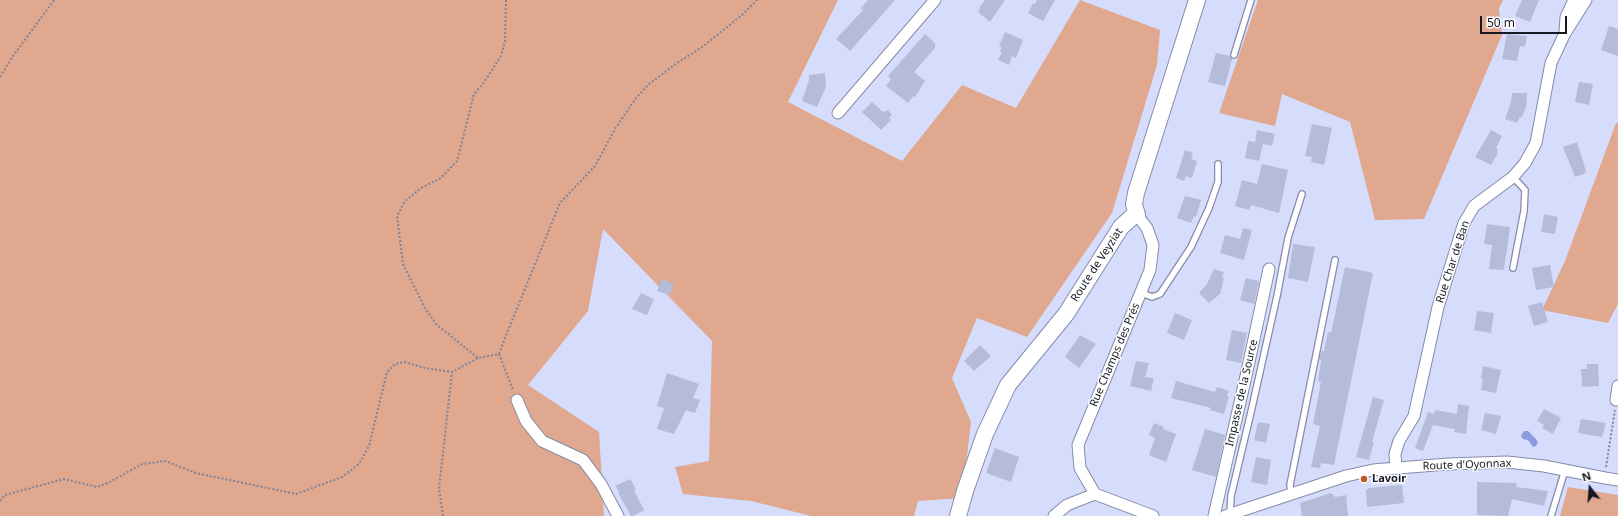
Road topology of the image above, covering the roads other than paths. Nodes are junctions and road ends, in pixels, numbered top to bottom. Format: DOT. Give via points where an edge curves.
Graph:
graph roads {
  1 [pos="936,0"];
  2 [pos="1197,0"];
  3 [pos="1251,0"];
  4 [pos="1574,0"];
  5 [pos="1586,0"];
  6 [pos="1565,33"];
  7 [pos="1234,55"];
  8 [pos="838,113"];
  9 [pos="1218,164"];
  10 [pos="1512,178"];
  11 [pos="1302,194"];
  12 [pos="1137,215"];
  13 [pos="1335,260"];
  14 [pos="1513,268"];
  15 [pos="1269,269"];
  16 [pos="1142,293"];
  17 [pos="1618,386"];
  18 [pos="517,400"];
  19 [pos="1616,400"];
  20 [pos="1396,468"];
  21 [pos="1565,470"];
  22 [pos="1618,480"];
  23 [pos="1095,494"];
  24 [pos="1291,494"];
  25 [pos="1227,515"];
  26 [pos="618,516"];
  27 [pos="958,516"];
  28 [pos="1054,516"];
  29 [pos="1153,516"];
  30 [pos="1214,516"];
  31 [pos="1551,516"];
  1 -- 8 [label="street"];
  2 -- 12 [label="street" via="1136,193 1134,204"];
  3 -- 7 [label="lane"];
  4 -- 6 [label="street, Rue Char de Ban" via="1566,17"];
  5 -- 6 [label="street, Rue Char de Ban"];
  6 -- 10 [label="street, Rue Char de Ban" via="1551,62 1536,143 1525,163"];
  9 -- 16 [label="lane" via="1218,182 1191,247 1160,294 1152,297"];
  10 -- 14 [label="lane" via="1525,190 1524,211"];
  10 -- 20 [label="street, Rue Char de Ban" via="1474,206 1464,223 1438,307 1414,416 1399,440 1395,454"];
  11 -- 25 [label="lane" via="1288,238"];
  12 -- 16 [label="street, Rue Champs des Prés" via="1147,228 1153,245 1150,270"];
  12 -- 27 [label="street, Route de Veyziat" via="1121,227 1066,314 1008,385 985,434"];
  13 -- 24 [label="lane" via="1290,486"];
  15 -- 30 [label="street, Impasse de la Source"];
  16 -- 23 [label="street, Rue Champs des Prés" via="1078,445 1080,468"];
  17 -- 19 [label="street"];
  18 -- 26 [label="street" via="526,421 542,441 583,460 601,484"];
  20 -- 21 [label="street, Route d'Oyonnax" via="1507,462"];
  20 -- 24 [label="street, Route d'Oyonnax" via="1346,476"];
  21 -- 22 [label="street, Route d'Oyonnax"];
  21 -- 31 [label="lane"];
  23 -- 28 [label="street" via="1067,505"];
  23 -- 29 [label="street"];
  24 -- 25 [label="street, Route d'Oyonnax"];
}
